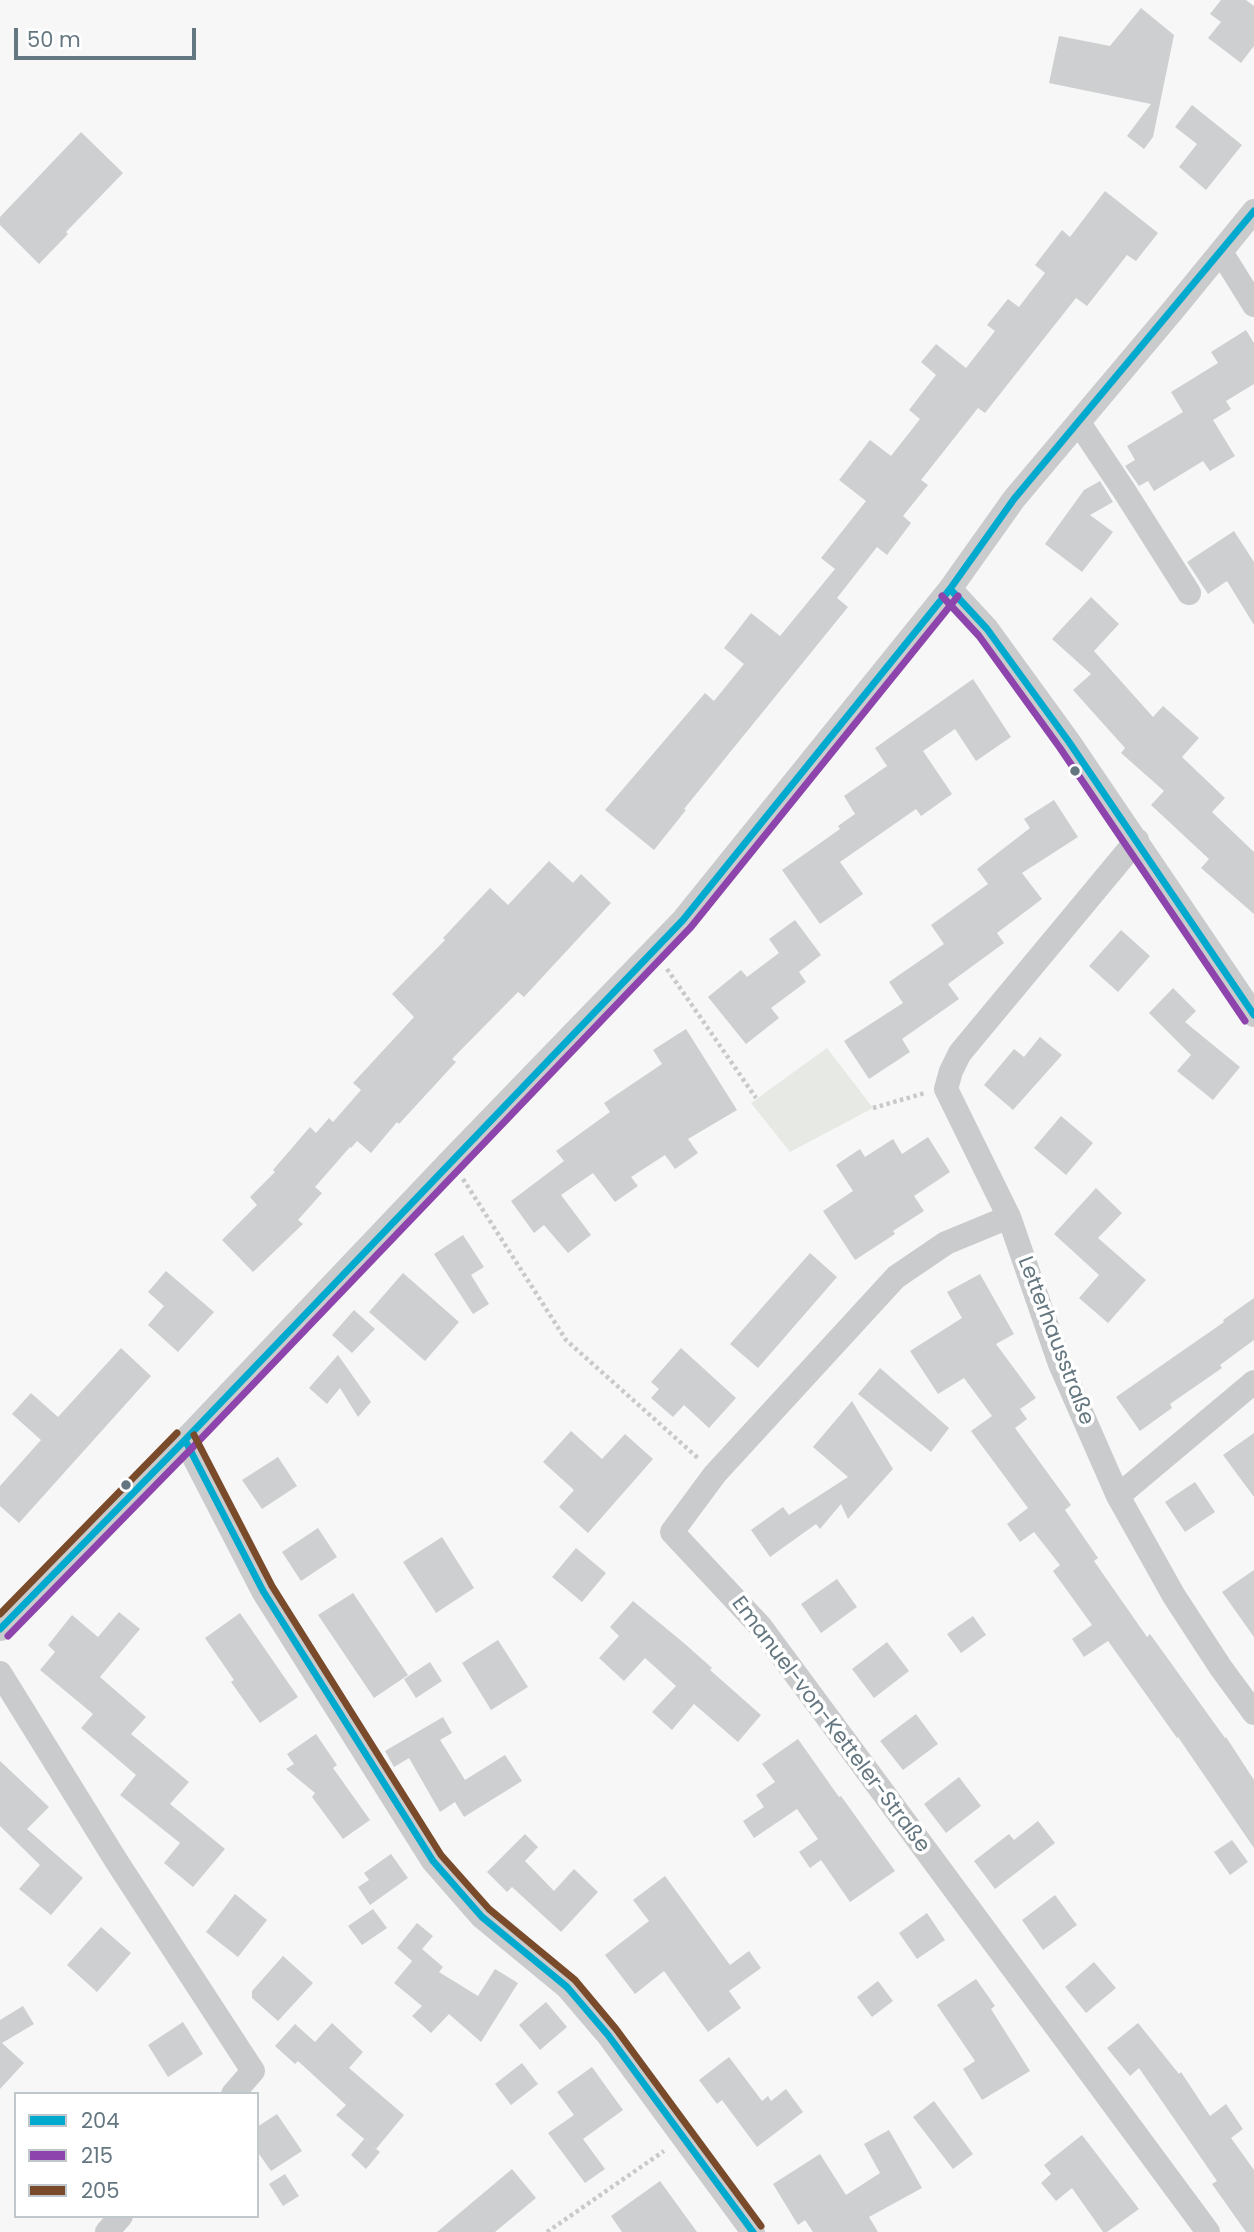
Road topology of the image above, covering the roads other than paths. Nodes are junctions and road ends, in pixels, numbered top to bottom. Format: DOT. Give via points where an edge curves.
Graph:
graph roads {
  1 [pos="1254,211"];
  2 [pos="1221,252"];
  3 [pos="1254,305"];
  4 [pos="1079,423"];
  5 [pos="950,589"];
  6 [pos="1189,593"];
  7 [pos="1137,840"];
  8 [pos="1254,1015"];
  9 [pos="1009,1217"];
  10 [pos="1254,1382"];
  11 [pos="186,1440"];
  12 [pos="1118,1496"];
  13 [pos="0,1629"];
  14 [pos="0,1673"];
  15 [pos="1254,1713"];
  16 [pos="235,2092"];
  17 [pos="119,2218"];
  18 [pos="107,2232"];
  19 [pos="753,2232"];
  20 [pos="1208,2232"];
  1 -- 2 [label="street"];
  2 -- 3 [label="street"];
  2 -- 4 [label="street"];
  4 -- 5 [label="street" via="1014,499"];
  4 -- 6 [label="street"];
  5 -- 7 [label="street" via="987,629"];
  5 -- 11 [label="street" via="683,920"];
  7 -- 8 [label="street"];
  7 -- 9 [label="street, Letterhausstraße" via="960,1054 951,1071 946,1089"];
  9 -- 12 [label="street, Letterhausstraße" via="1060,1364"];
  9 -- 20 [label="street, Emanuel-von-Ketteler-Straße" via="946,1243 896,1277 715,1474 672,1532 760,1626"];
  10 -- 12 [label="street"];
  11 -- 13 [label="street"];
  11 -- 19 [label="street" via="263,1591 433,1861 482,1917 566,1987 608,2035"];
  12 -- 15 [label="street, Letterhausstraße" via="1174,1596"];
  14 -- 16 [label="street" via="253,2071"];
  17 -- 18 [label="street"];
}
